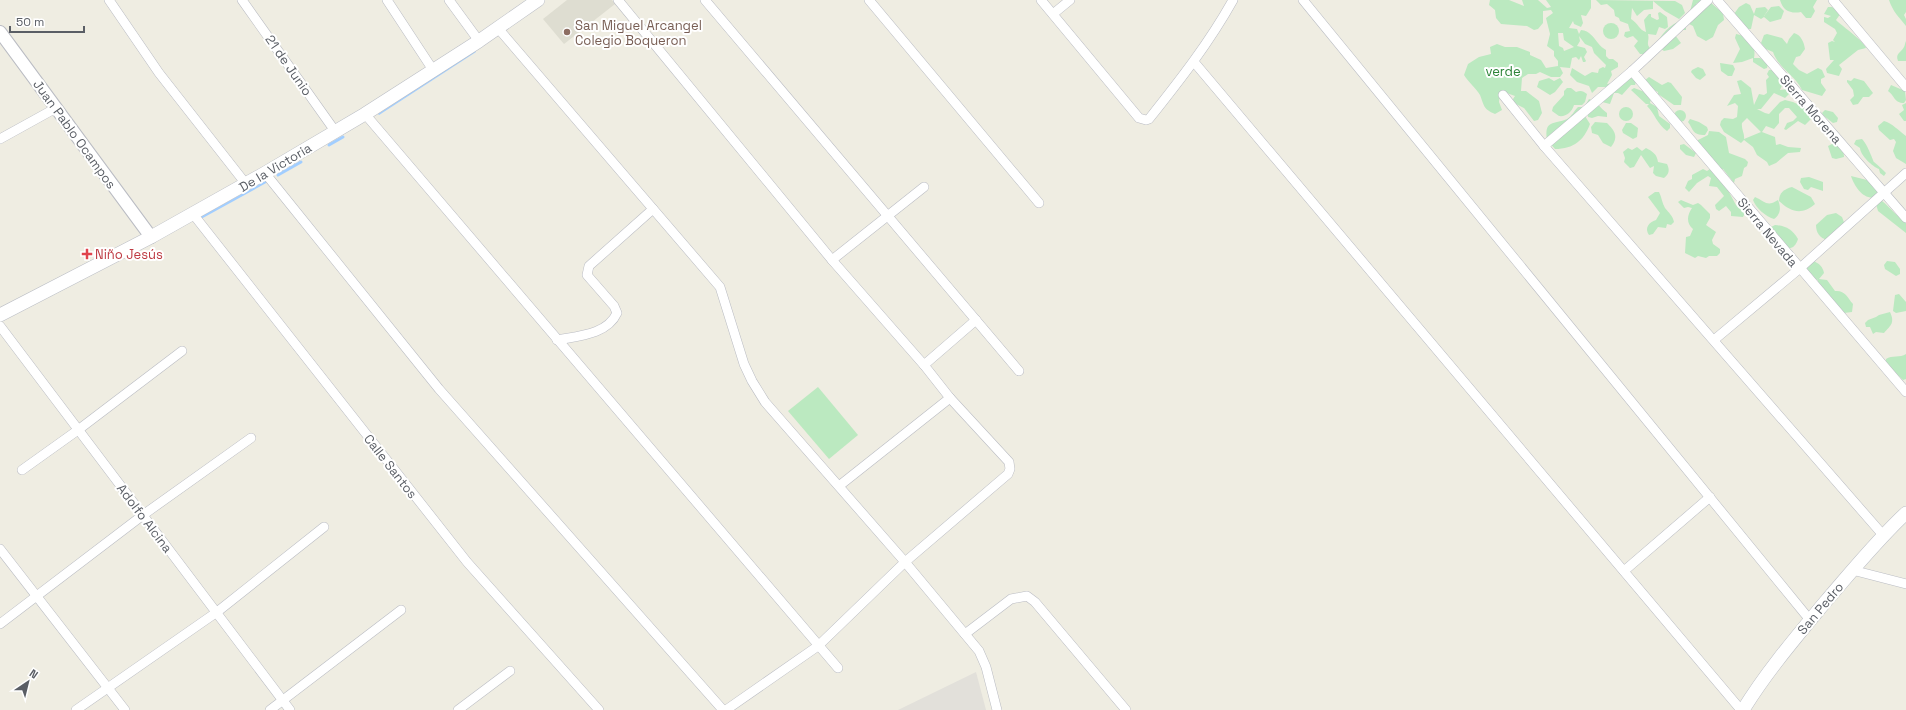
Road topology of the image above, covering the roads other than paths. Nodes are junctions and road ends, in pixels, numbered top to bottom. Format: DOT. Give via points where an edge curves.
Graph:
graph roads {
  1 [pos="109,0"];
  2 [pos="242,0"];
  3 [pos="387,0"];
  4 [pos="449,0"];
  5 [pos="538,0"];
  6 [pos="618,0"];
  7 [pos="705,0"];
  8 [pos="869,0"];
  9 [pos="1041,0"];
  10 [pos="1070,0"];
  11 [pos="1234,0"];
  12 [pos="1303,0"];
  13 [pos="1708,0"];
  14 [pos="1717,0"];
  15 [pos="1833,0"];
  16 [pos="1052,14"];
  17 [pos="497,27"];
  18 [pos="0,32"];
  19 [pos="479,41"];
  20 [pos="1194,62"];
  21 [pos="433,70"];
  22 [pos="1632,71"];
  23 [pos="1904,81"];
  24 [pos="1503,95"];
  25 [pos="56,108"];
  26 [pos="365,114"];
  27 [pos="335,131"];
  28 [pos="0,139"];
  29 [pos="1544,146"];
  30 [pos="265,173"];
  31 [pos="1906,174"];
  32 [pos="246,184"];
  33 [pos="924,187"];
  34 [pos="1884,193"];
  35 [pos="1039,203"];
  36 [pos="653,209"];
  37 [pos="193,214"];
  38 [pos="887,216"];
  39 [pos="1906,218"];
  40 [pos="151,237"];
  41 [pos="832,260"];
  42 [pos="1799,269"];
  43 [pos="0,314"];
  44 [pos="976,320"];
  45 [pos="0,326"];
  46 [pos="557,340"];
  47 [pos="1714,340"];
  48 [pos="182,351"];
  49 [pos="924,366"];
  50 [pos="1019,371"];
  51 [pos="1906,392"];
  52 [pos="950,398"];
  53 [pos="78,430"];
  54 [pos="251,438"];
  55 [pos="22,470"];
  56 [pos="839,486"];
  57 [pos="1710,497"];
  58 [pos="1906,513"];
  59 [pos="143,515"];
  60 [pos="324,527"];
  61 [pos="1882,535"];
  62 [pos="0,549"];
  63 [pos="905,562"];
  64 [pos="1852,570"];
  65 [pos="1624,571"];
  66 [pos="1906,584"];
  67 [pos="37,596"];
  68 [pos="401,610"];
  69 [pos="217,612"];
  70 [pos="1810,620"];
  71 [pos="0,624"];
  72 [pos="965,634"];
  73 [pos="818,646"];
  74 [pos="838,668"];
  75 [pos="510,671"];
  76 [pos="108,687"];
  77 [pos="283,701"];
  78 [pos="76,710"];
  79 [pos="125,710"];
  80 [pos="270,710"];
  81 [pos="290,710"];
  82 [pos="458,710"];
  83 [pos="599,710"];
  84 [pos="724,710"];
  85 [pos="997,710"];
  86 [pos="1126,710"];
  87 [pos="1742,710"];
  1 -- 32 [label="street" via="159,73"];
  2 -- 27 [label="street, 21 de Junio"];
  3 -- 21 [label="street"];
  4 -- 19 [label="street"];
  5 -- 17 [label="main road, De la Victoria"];
  6 -- 41 [label="street"];
  7 -- 38 [label="street"];
  8 -- 35 [label="street"];
  9 -- 16 [label="street"];
  10 -- 16 [label="street"];
  11 -- 20 [label="street"];
  12 -- 57 [label="street"];
  13 -- 22 [label="street"];
  14 -- 34 [label="street, Sierra Morena"];
  15 -- 23 [label="street"];
  16 -- 20 [label="street" via="1143,120 1149,118"];
  17 -- 19 [label="main road, De la Victoria"];
  17 -- 36 [label="street"];
  18 -- 25 [label="street, Juan Pablo Ocampos"];
  19 -- 21 [label="main road, De la Victoria"];
  20 -- 65 [label="street"];
  21 -- 26 [label="main road, De la Victoria"];
  22 -- 29 [label="street"];
  22 -- 42 [label="street, Sierra Nevada"];
  24 -- 29 [label="street"];
  25 -- 28 [label="street"];
  25 -- 40 [label="street, Juan Pablo Ocampos"];
  26 -- 27 [label="main road, De la Victoria"];
  26 -- 46 [label="street"];
  27 -- 30 [label="main road, De la Victoria"];
  29 -- 47 [label="street"];
  30 -- 32 [label="main road, De la Victoria"];
  30 -- 84 [label="street" via="439,389"];
  31 -- 34 [label="street"];
  32 -- 37 [label="main road, De la Victoria"];
  33 -- 38 [label="street"];
  34 -- 39 [label="street, Sierra Morena"];
  34 -- 42 [label="street"];
  36 -- 46 [label="street" via="589,266 586,272 614,306 614,320 601,330"];
  36 -- 56 [label="street" via="720,287 744,364 765,402"];
  37 -- 40 [label="main road, De la Victoria"];
  37 -- 83 [label="street, Calle Santos" via="467,562"];
  38 -- 41 [label="street"];
  38 -- 44 [label="street"];
  40 -- 43 [label="main road, De la Victoria"];
  41 -- 49 [label="street"];
  42 -- 47 [label="street"];
  42 -- 51 [label="street, Sierra Nevada"];
  44 -- 49 [label="street"];
  44 -- 50 [label="street"];
  45 -- 53 [label="street, Adolfo Alcina"];
  46 -- 73 [label="street"];
  47 -- 61 [label="street"];
  48 -- 53 [label="street"];
  49 -- 52 [label="street"];
  52 -- 56 [label="street"];
  52 -- 63 [label="street" via="1009,462 1010,469 1008,474"];
  53 -- 55 [label="street"];
  53 -- 59 [label="street, Adolfo Alcina"];
  54 -- 59 [label="street"];
  56 -- 63 [label="street"];
  57 -- 65 [label="street"];
  57 -- 70 [label="street"];
  58 -- 61 [label="main road, San Pedro"];
  59 -- 67 [label="street"];
  59 -- 69 [label="street, Adolfo Alcina"];
  60 -- 69 [label="street"];
  61 -- 64 [label="main road, San Pedro"];
  62 -- 67 [label="street"];
  63 -- 72 [label="street"];
  63 -- 73 [label="street"];
  64 -- 66 [label="street"];
  64 -- 70 [label="main road, San Pedro"];
  65 -- 87 [label="street"];
  67 -- 71 [label="street"];
  67 -- 76 [label="street"];
  68 -- 77 [label="street"];
  69 -- 76 [label="street"];
  69 -- 77 [label="street, Adolfo Alcina"];
  70 -- 87 [label="main road, San Pedro"];
  72 -- 85 [label="street" via="979,651 986,667"];
  72 -- 86 [label="street" via="1011,599 1027,596 1035,602"];
  73 -- 74 [label="street"];
  73 -- 84 [label="street"];
  75 -- 82 [label="street"];
  76 -- 78 [label="street"];
  76 -- 79 [label="street"];
  77 -- 80 [label="street"];
  77 -- 81 [label="street, Adolfo Alcina"];
}
